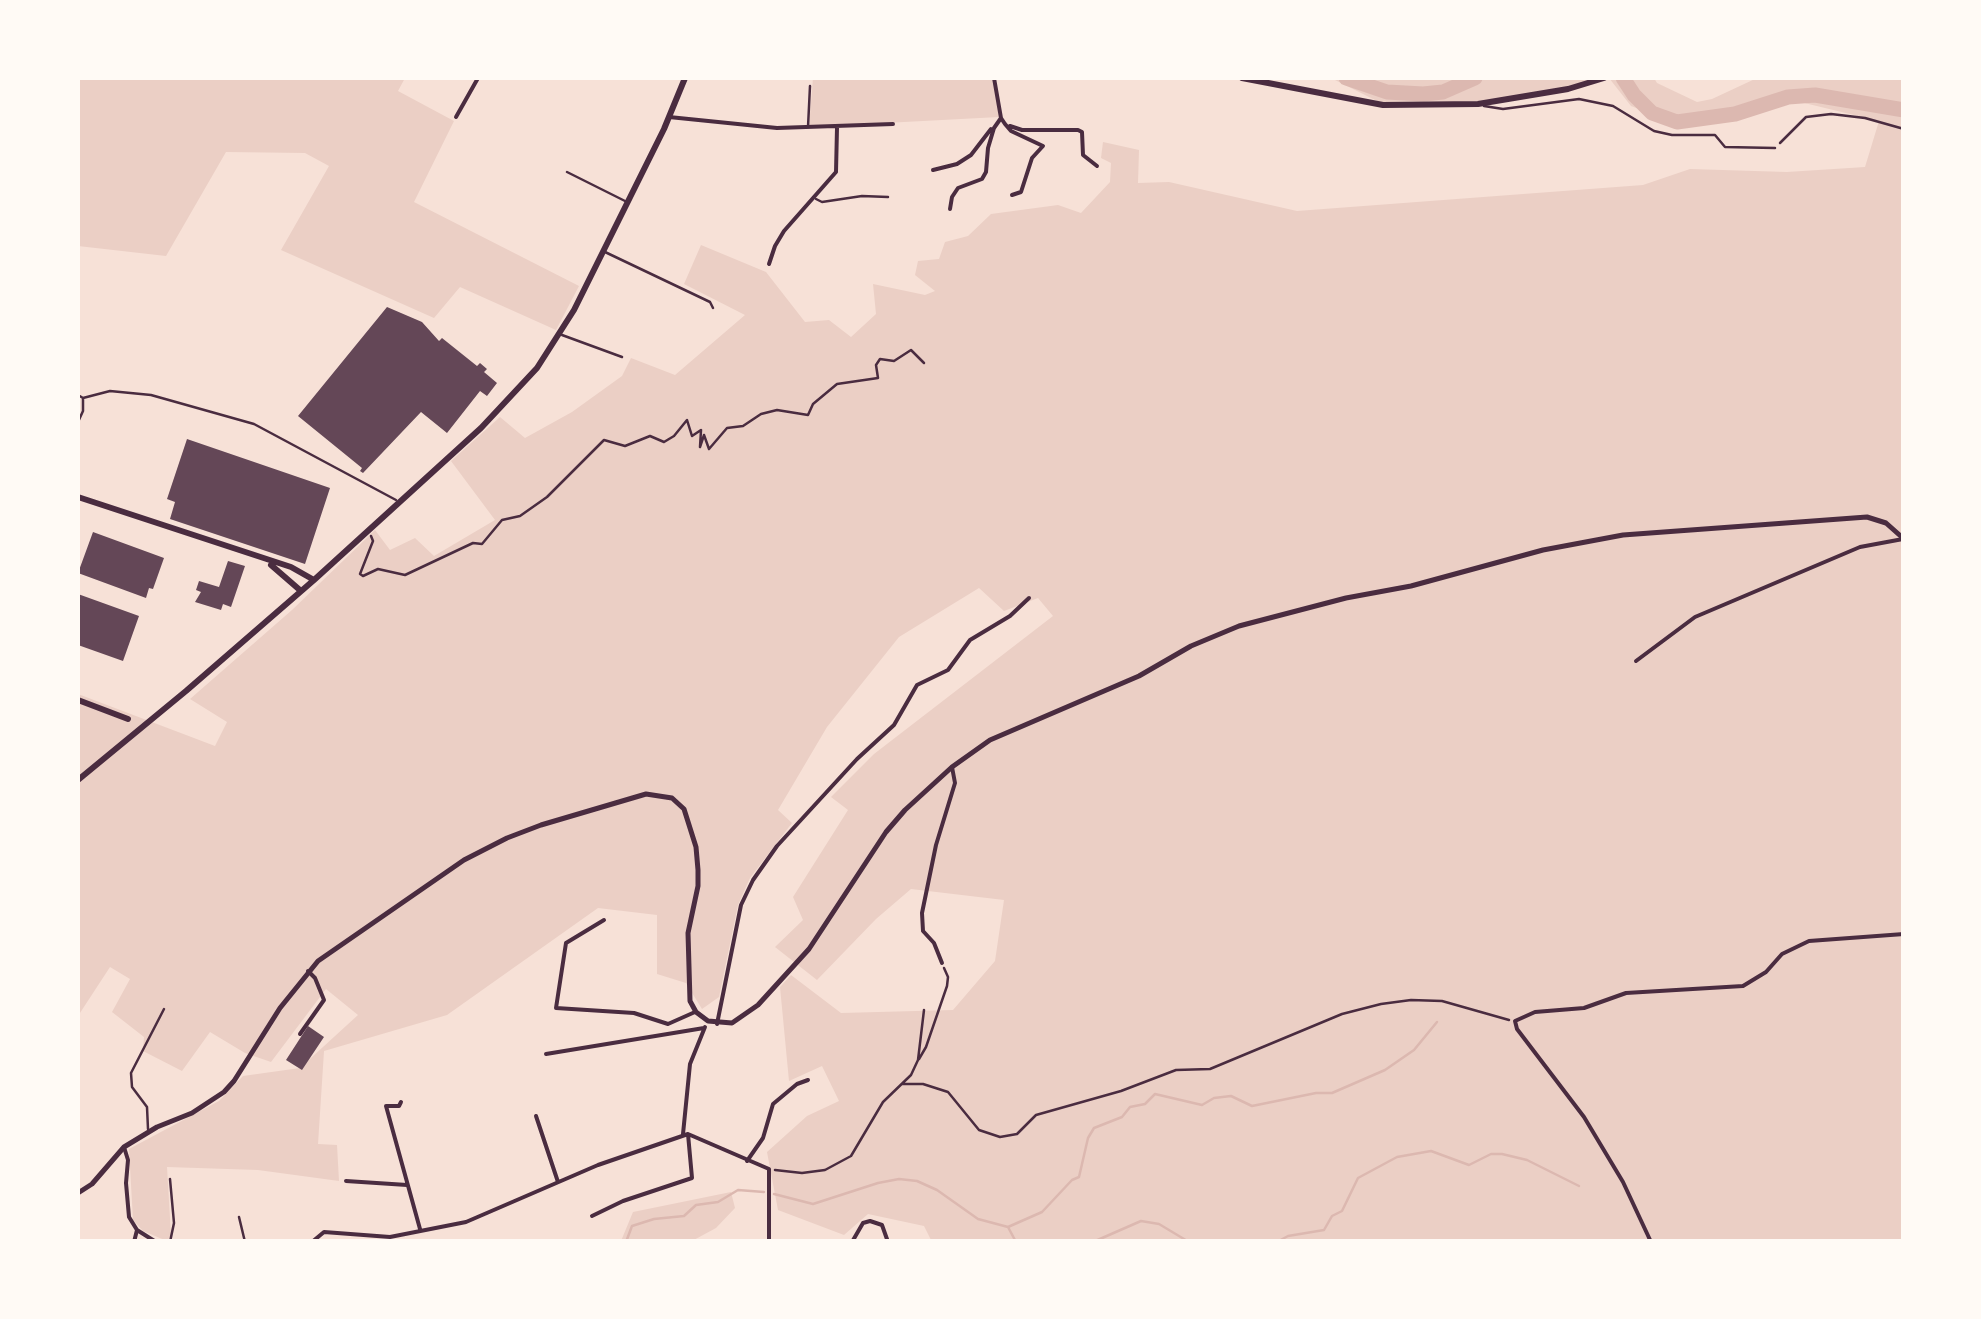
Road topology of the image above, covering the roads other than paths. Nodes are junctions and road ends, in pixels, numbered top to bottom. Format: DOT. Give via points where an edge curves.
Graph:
graph roads {
  1 [pos="478,78"];
  2 [pos="685,78"];
  3 [pos="994,78"];
  4 [pos="1242,78"];
  5 [pos="1603,78"];
  6 [pos="810,86"];
  7 [pos="1478,104"];
  8 [pos="669,117"];
  9 [pos="456,118"];
  10 [pos="1001,118"];
  11 [pos="892,124"];
  12 [pos="1005,124"];
  13 [pos="808,128"];
  14 [pos="837,128"];
  15 [pos="994,128"];
  16 [pos="1776,148"];
  17 [pos="1097,166"];
  18 [pos="933,170"];
  19 [pos="567,172"];
  20 [pos="1012,195"];
  21 [pos="888,197"];
  22 [pos="814,199"];
  23 [pos="628,203"];
  24 [pos="950,209"];
  25 [pos="604,252"];
  26 [pos="769,264"];
  27 [pos="713,308"];
  28 [pos="560,335"];
  29 [pos="622,357"];
  30 [pos="80,397"];
  31 [pos="78,422"];
  32 [pos="78,497"];
  33 [pos="398,502"];
  34 [pos="1903,539"];
  35 [pos="266,561"];
  36 [pos="314,580"];
  37 [pos="300,592"];
  38 [pos="1029,598"];
  39 [pos="1636,661"];
  40 [pos="78,700"];
  41 [pos="128,719"];
  42 [pos="952,768"];
  43 [pos="78,780"];
  44 [pos="604,920"];
  45 [pos="1904,934"];
  46 [pos="942,963"];
  47 [pos="308,971"];
  48 [pos="164,1009"];
  49 [pos="696,1012"];
  50 [pos="708,1020"];
  51 [pos="716,1024"];
  52 [pos="704,1028"];
  53 [pos="300,1034"];
  54 [pos="546,1054"];
  55 [pos="808,1080"];
  56 [pos="401,1102"];
  57 [pos="536,1116"];
  58 [pos="148,1132"];
  59 [pos="685,1134"];
  60 [pos="124,1147"];
  61 [pos="747,1161"];
  62 [pos="170,1180"];
  63 [pos="346,1180"];
  64 [pos="558,1182"];
  65 [pos="407,1186"];
  66 [pos="78,1193"];
  67 [pos="592,1216"];
  68 [pos="239,1217"];
  69 [pos="420,1229"];
  70 [pos="137,1230"];
  71 [pos="134,1242"];
  72 [pos="156,1242"];
  73 [pos="170,1242"];
  74 [pos="245,1242"];
  75 [pos="312,1242"];
  76 [pos="769,1242"];
  77 [pos="852,1242"];
  78 [pos="888,1242"];
  79 [pos="1651,1242"];
  1 -- 9 [label="street"];
  2 -- 8 [label="main road"];
  3 -- 10 [label="street"];
  4 -- 7 [label="main road" via="1383,105"];
  5 -- 7 [label="main road"];
  6 -- 13 [label="lane"];
  7 -- 16 [label="lane" via="1503,109 1579,99 1613,106 1654,131 1715,135 1725,147"];
  8 -- 13 [label="street"];
  8 -- 23 [label="main road"];
  10 -- 12 [label="street"];
  10 -- 15 [label="street"];
  11 -- 14 [label="street"];
  12 -- 17 [label="street" via="1078,130 1082,156"];
  12 -- 20 [label="street" via="1043,146 1021,192"];
  13 -- 14 [label="street"];
  14 -- 22 [label="street" via="839,164"];
  15 -- 18 [label="street" via="957,164"];
  15 -- 24 [label="street" via="986,172 958,188"];
  19 -- 23 [label="lane"];
  21 -- 22 [label="lane"];
  22 -- 26 [label="street" via="784,232"];
  23 -- 25 [label="main road"];
  25 -- 27 [label="lane"];
  25 -- 28 [label="main road"];
  28 -- 29 [label="lane"];
  28 -- 33 [label="main road" via="500,409"];
  30 -- 31 [label="lane"];
  30 -- 33 [label="lane" via="110,390 151,395 254,424"];
  32 -- 35 [label="main road"];
  33 -- 36 [label="main road"];
  34 -- 39 [label="street" via="1860,547 1694,617"];
  34 -- 42 [label="street" via="1867,517 1668,530 1543,550 1239,626 990,740"];
  35 -- 36 [label="main road"];
  35 -- 37 [label="main road"];
  36 -- 37 [label="main road"];
  37 -- 43 [label="main road"];
  38 -- 51 [label="street" via="970,640 948,670 916,685 894,725 777,846 741,904"];
  40 -- 41 [label="main road"];
  42 -- 46 [label="street" via="956,774 922,912 923,931"];
  42 -- 51 [label="street" via="886,832 809,950 772,991 739,1020"];
  44 -- 49 [label="street" via="566,943 556,1008 634,1012 668,1024"];
  45 -- 79 [label="street" via="1809,940 1743,986 1626,994 1515,1022 1604,1150"];
  47 -- 49 [label="street" via="488,846 634,796 658,794 684,809 696,848 688,976"];
  47 -- 53 [label="street" via="324,1000"];
  47 -- 58 [label="street" via="224,1092"];
  48 -- 58 [label="lane" via="131,1073 132,1087 147,1107"];
  49 -- 50 [label="street"];
  50 -- 51 [label="street"];
  50 -- 52 [label="street"];
  52 -- 54 [label="street"];
  52 -- 59 [label="street" via="690,1064"];
  55 -- 61 [label="street" via="773,1104"];
  56 -- 65 [label="street" via="386,1106"];
  57 -- 64 [label="street"];
  58 -- 60 [label="street"];
  59 -- 61 [label="street"];
  59 -- 64 [label="street"];
  59 -- 67 [label="street" via="692,1178"];
  60 -- 66 [label="street"];
  60 -- 70 [label="street" via="129,1217"];
  61 -- 76 [label="street" via="769,1169"];
  62 -- 73 [label="lane"];
  63 -- 65 [label="street"];
  64 -- 69 [label="street" via="477,1218"];
  65 -- 69 [label="street"];
  68 -- 74 [label="lane"];
  69 -- 75 [label="street" via="390,1236 324,1232"];
  70 -- 71 [label="street"];
  70 -- 72 [label="street"];
  77 -- 78 [label="street" via="870,1221 882,1224"];
}
